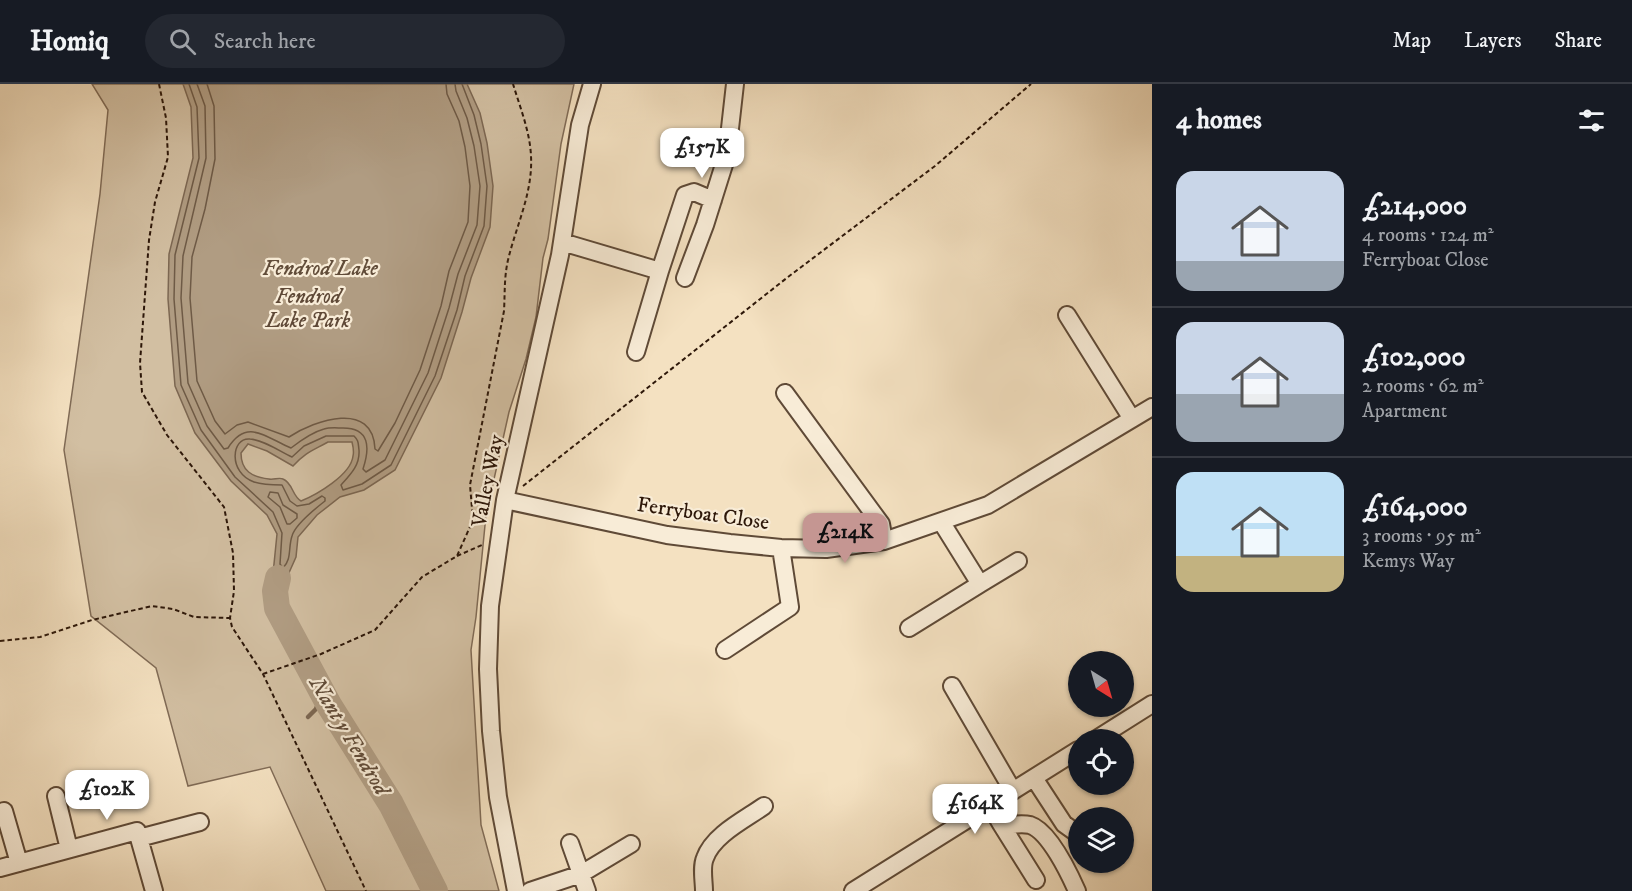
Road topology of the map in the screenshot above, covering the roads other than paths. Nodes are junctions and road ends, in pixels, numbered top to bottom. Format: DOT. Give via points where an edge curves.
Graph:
graph roads {
  1 [pos="592,84"];
  2 [pos="735,84"];
  3 [pos="713,200"];
  4 [pos="562,242"];
  5 [pos="660,271"];
  6 [pos="685,278"];
  7 [pos="1067,315"];
  8 [pos="636,352"];
  9 [pos="786,393"];
  10 [pos="1152,407"];
  11 [pos="1132,419"];
  12 [pos="505,501"];
  13 [pos="942,523"];
  14 [pos="884,541"];
  15 [pos="781,548"];
  16 [pos="1018,561"];
  17 [pos="980,584"];
  18 [pos="909,628"];
  19 [pos="725,650"];
  20 [pos="952,686"];
  21 [pos="1150,711"];
  22 [pos="1116,729"];
  23 [pos="1068,756"];
  24 [pos="1034,778"];
  25 [pos="1013,791"];
  26 [pos="56,796"];
  27 [pos="990,805"];
  28 [pos="764,806"];
  29 [pos="4,811"];
  30 [pos="200,822"];
  31 [pos="1001,824"];
  32 [pos="1068,827"];
  33 [pos="139,838"];
  34 [pos="570,843"];
  35 [pos="631,844"];
  36 [pos="69,849"];
  37 [pos="19,863"];
  38 [pos="0,868"];
  39 [pos="581,874"];
  40 [pos="1036,880"];
  41 [pos="154,891"];
  42 [pos="516,891"];
  43 [pos="530,891"];
  44 [pos="586,891"];
  45 [pos="704,891"];
  46 [pos="853,891"];
  47 [pos="1077,891"];
  1 -- 4 [label="street, Valley Way" via="580,125"];
  2 -- 3 [label="street" via="727,155"];
  3 -- 5 [label="street" via="694,192 686,195"];
  3 -- 6 [label="street"];
  4 -- 5 [label="street"];
  4 -- 12 [label="street, Valley Way"];
  5 -- 8 [label="street"];
  7 -- 11 [label="street"];
  9 -- 14 [label="street" via="881,524"];
  10 -- 11 [label="street, Ferryboat Close"];
  11 -- 13 [label="street, Ferryboat Close" via="988,505"];
  12 -- 15 [label="street, Ferryboat Close" via="667,535"];
  12 -- 42 [label="street, Valley Way" via="490,606 488,669 498,797"];
  13 -- 14 [label="street, Ferryboat Close"];
  13 -- 17 [label="street"];
  14 -- 15 [label="street, Ferryboat Close" via="826,549"];
  15 -- 19 [label="street" via="790,607"];
  16 -- 17 [label="street"];
  17 -- 18 [label="street"];
  20 -- 25 [label="street"];
  21 -- 22 [label="street"];
  23 -- 24 [label="street"];
  24 -- 25 [label="street"];
  24 -- 32 [label="street"];
  25 -- 27 [label="street"];
  26 -- 36 [label="street"];
  27 -- 31 [label="street"];
  27 -- 46 [label="street"];
  28 -- 45 [label="street" via="710,847 704,860"];
  29 -- 37 [label="street"];
  30 -- 33 [label="street"];
  31 -- 40 [label="street"];
  31 -- 47 [label="street" via="1027,824 1042,832"];
  33 -- 36 [label="street" via="137,831"];
  33 -- 41 [label="street"];
  34 -- 39 [label="street"];
  35 -- 39 [label="street"];
  36 -- 37 [label="street"];
  37 -- 38 [label="street"];
  39 -- 43 [label="street"];
  39 -- 44 [label="street"];
}
